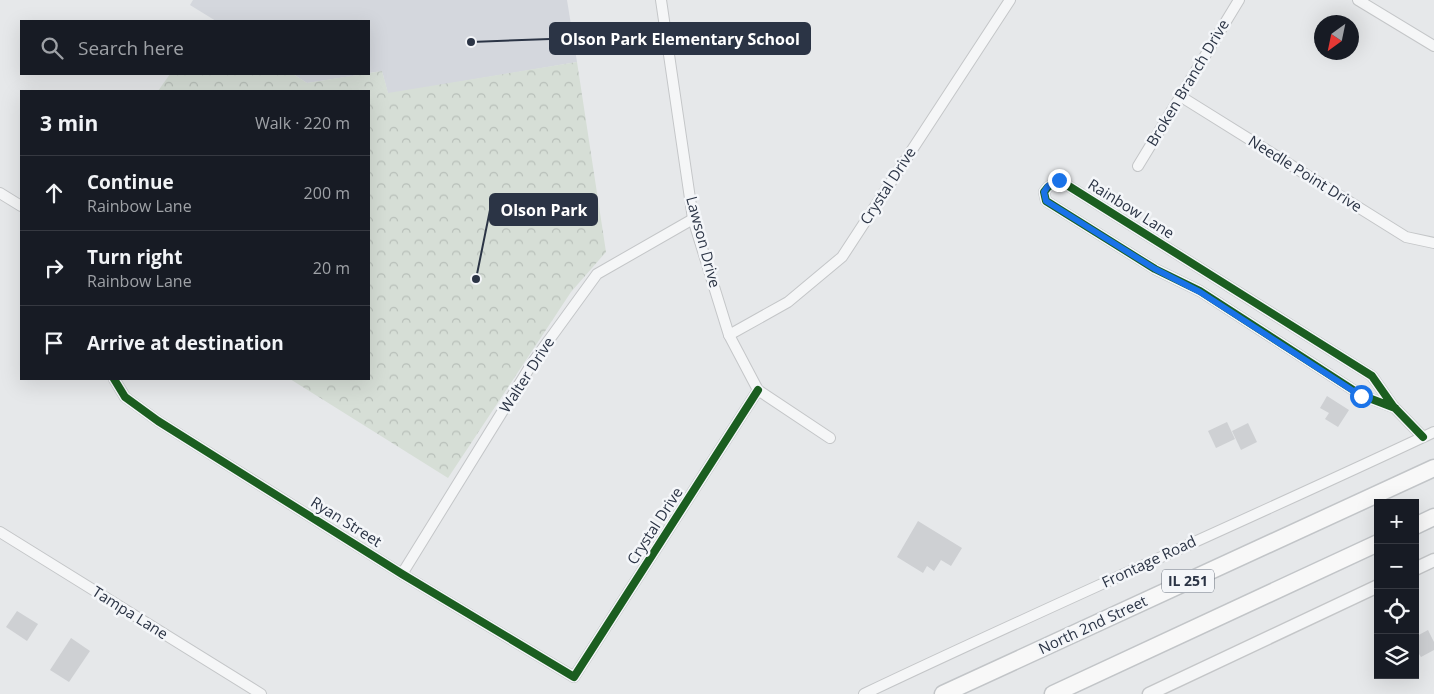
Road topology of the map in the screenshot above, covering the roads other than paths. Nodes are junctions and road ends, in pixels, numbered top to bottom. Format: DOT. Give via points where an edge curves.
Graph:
graph roads {
  1 [pos="661,0"];
  2 [pos="1010,0"];
  3 [pos="1239,0"];
  4 [pos="1358,0"];
  5 [pos="1434,46"];
  6 [pos="1180,96"];
  7 [pos="1138,166"];
  8 [pos="0,193"];
  9 [pos="20,205"];
  10 [pos="693,219"];
  11 [pos="1434,243"];
  12 [pos="729,335"];
  13 [pos="115,380"];
  14 [pos="758,390"];
  15 [pos="1395,408"];
  16 [pos="1434,432"];
  17 [pos="1424,437"];
  18 [pos="830,438"];
  19 [pos="1434,468"];
  20 [pos="1434,517"];
  21 [pos="1419,524"];
  22 [pos="0,532"];
  23 [pos="1374,546"];
  24 [pos="1434,560"];
  25 [pos="1419,567"];
  26 [pos="402,574"];
  27 [pos="1374,588"];
  28 [pos="574,677"];
  29 [pos="261,694"];
  30 [pos="864,694"];
  31 [pos="943,694"];
  32 [pos="1053,694"];
  33 [pos="1149,694"];
  1 -- 10 [label="street, Lawson Drive"];
  2 -- 12 [label="street, Crystal Drive" via="842,257 788,302"];
  3 -- 6 [label="street, Broken Branch Drive"];
  4 -- 5 [label="street"];
  6 -- 7 [label="street, Broken Branch Drive"];
  6 -- 11 [label="street, Needle Point Drive" via="1406,237"];
  8 -- 9 [label="street"];
  10 -- 12 [label="street, Lawson Drive"];
  10 -- 26 [label="street, Walter Drive" via="597,274 533,362"];
  12 -- 14 [label="street, Lawson Drive"];
  13 -- 26 [label="street, Ryan Street" via="125,397 158,421"];
  14 -- 18 [label="street, Lawson Drive"];
  14 -- 28 [label="street, Crystal Drive"];
  15 -- 15 [label="street, Rainbow Lane" via="1372,376 1059,180 1044,192 1046,201 1155,269 1200,292 1361,396"];
  15 -- 17 [label="street, Rainbow Lane"];
  16 -- 17 [label="street, Frontage Road"];
  17 -- 30 [label="street, Frontage Road"];
  19 -- 31 [label="main road, North 2nd Street / IL 251"];
  20 -- 21 [label="main road"];
  22 -- 29 [label="street, Tampa Lane"];
  23 -- 32 [label="main road"];
  24 -- 25 [label="street"];
  26 -- 28 [label="street, Ryan Street"];
  27 -- 33 [label="street"];
}
